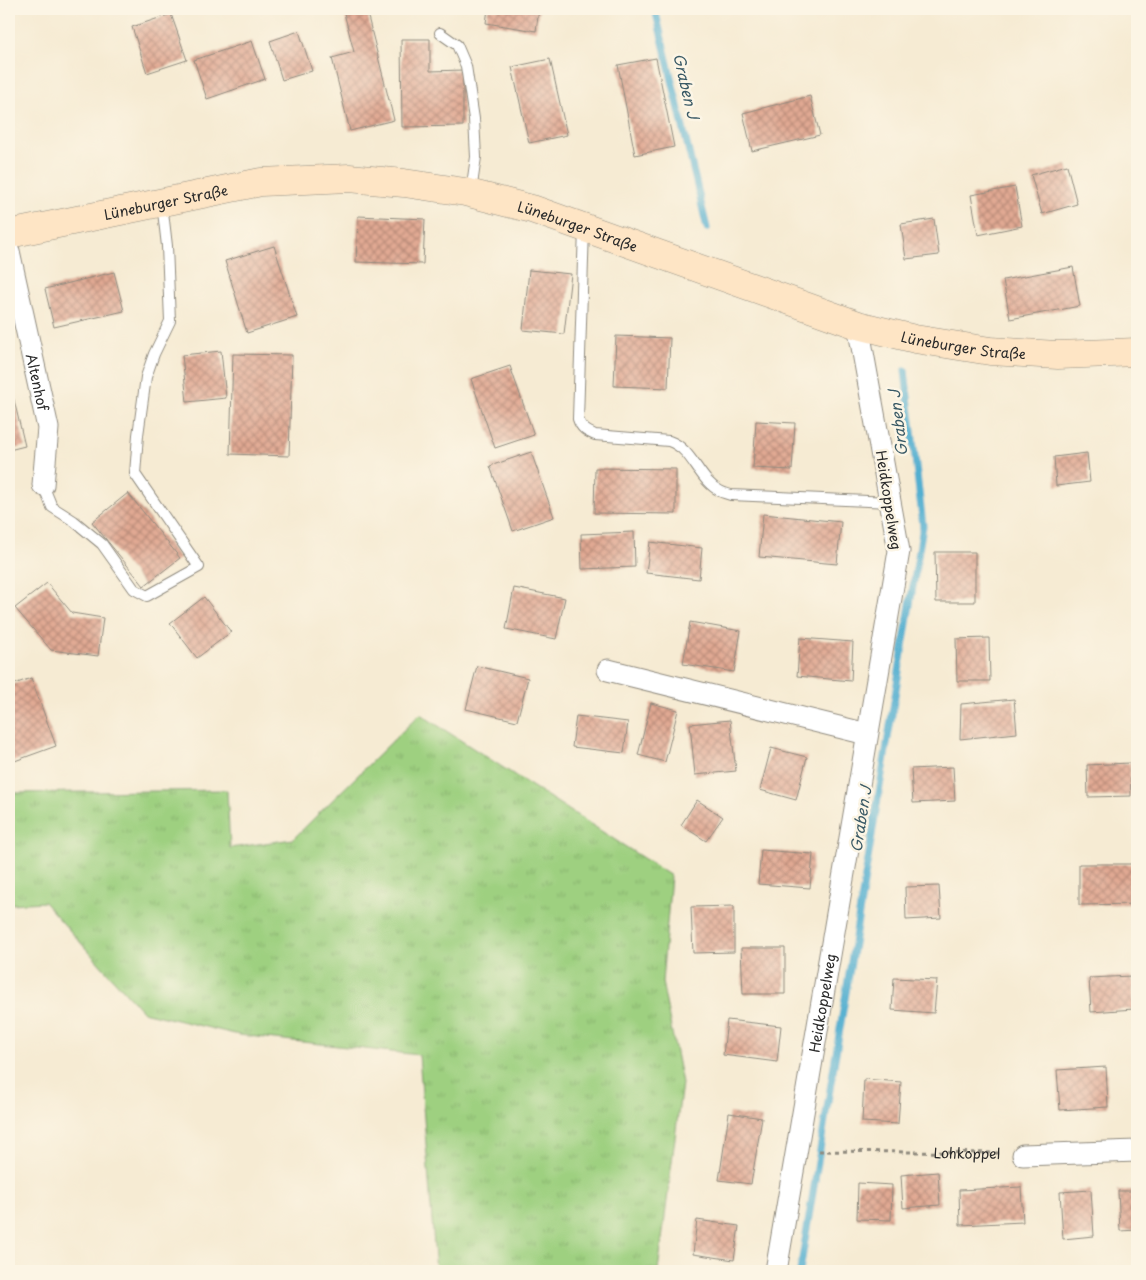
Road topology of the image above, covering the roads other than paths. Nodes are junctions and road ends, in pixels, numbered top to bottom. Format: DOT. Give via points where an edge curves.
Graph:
graph roads {
  1 [pos="440,34"];
  2 [pos="471,193"];
  3 [pos="162,202"];
  4 [pos="584,227"];
  5 [pos="9,234"];
  6 [pos="9,251"];
  7 [pos="858,325"];
  8 [pos="1137,352"];
  9 [pos="43,485"];
  10 [pos="890,502"];
  11 [pos="608,670"];
  12 [pos="867,734"];
  13 [pos="1137,1151"];
  14 [pos="1023,1154"];
  15 [pos="776,1271"];
  1 -- 2 [label="lane" via="456,45 466,66 474,119"];
  2 -- 3 [label="main road, Lüneburger Straße" via="349,178 261,182"];
  2 -- 4 [label="main road, Lüneburger Straße"];
  3 -- 5 [label="main road, Lüneburger Straße"];
  3 -- 9 [label="lane" via="170,321 146,377 135,474 199,567 147,596 134,589 102,544 52,507"];
  4 -- 7 [label="main road, Lüneburger Straße"];
  4 -- 10 [label="lane" via="580,426 595,435 678,444 710,484 731,495"];
  6 -- 9 [label="street, Altenhof" via="48,428"];
  7 -- 8 [label="main road, Lüneburger Straße" via="915,339 990,351 1058,356"];
  7 -- 10 [label="street, Heidkoppelweg"];
  10 -- 12 [label="street, Heidkoppelweg" via="899,551"];
  11 -- 12 [label="street"];
  12 -- 15 [label="street, Heidkoppelweg"];
  13 -- 14 [label="street"];
}
